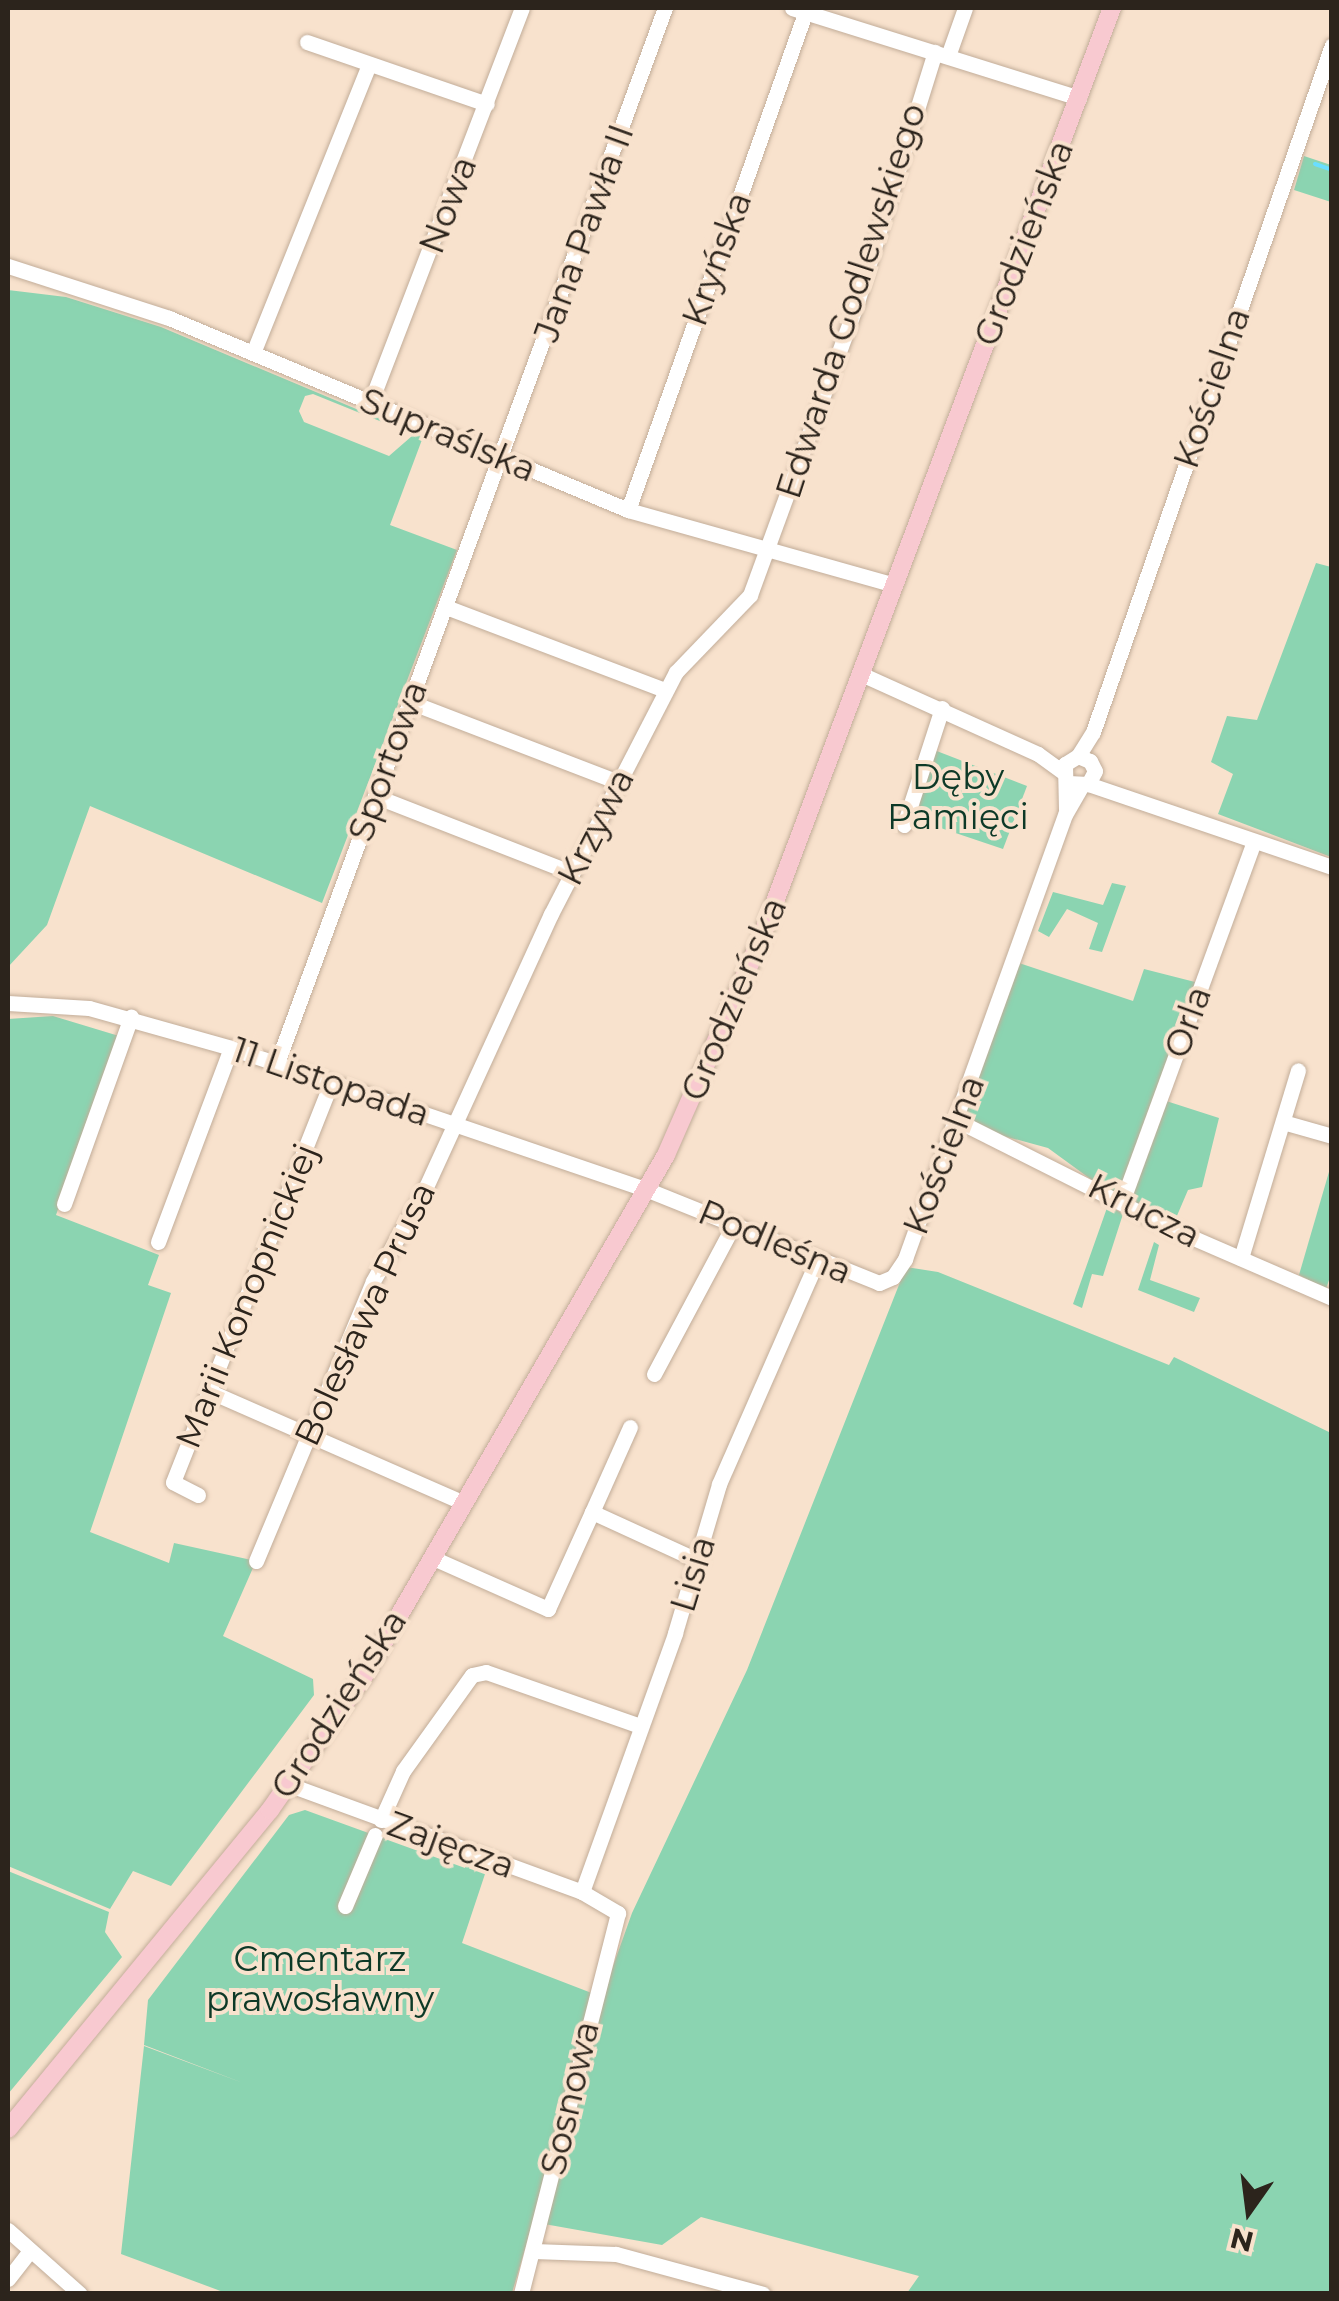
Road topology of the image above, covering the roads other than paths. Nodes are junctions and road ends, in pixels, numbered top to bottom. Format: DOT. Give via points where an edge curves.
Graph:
graph roads {
  1 [pos="522,8"];
  2 [pos="666,8"];
  3 [pos="966,8"];
  4 [pos="1112,8"];
  5 [pos="801,9"];
  6 [pos="307,42"];
  7 [pos="1332,44"];
  8 [pos="941,54"];
  9 [pos="369,64"];
  10 [pos="1079,98"];
  11 [pos="487,104"];
  12 [pos="8,266"];
  13 [pos="254,353"];
  14 [pos="370,401"];
  15 [pos="502,459"];
  16 [pos="628,510"];
  17 [pos="768,550"];
  18 [pos="896,585"];
  19 [pos="446,606"];
  20 [pos="861,674"];
  21 [pos="666,690"];
  22 [pos="410,702"];
  23 [pos="942,708"];
  24 [pos="1079,772"];
  25 [pos="618,782"];
  26 [pos="375,796"];
  27 [pos="904,825"];
  28 [pos="1254,841"];
  29 [pos="1332,867"];
  30 [pos="573,872"];
  31 [pos="8,1003"];
  32 [pos="131,1017"];
  33 [pos="231,1048"];
  34 [pos="277,1064"];
  35 [pos="1298,1070"];
  36 [pos="330,1082"];
  37 [pos="958,1121"];
  38 [pos="1282,1122"];
  39 [pos="452,1124"];
  40 [pos="1332,1136"];
  41 [pos="648,1190"];
  42 [pos="1122,1202"];
  43 [pos="64,1204"];
  44 [pos="733,1226"];
  45 [pos="158,1242"];
  46 [pos="1241,1258"];
  47 [pos="818,1261"];
  48 [pos="899,1271"];
  49 [pos="1332,1298"];
  50 [pos="654,1374"];
  51 [pos="211,1392"];
  52 [pos="630,1427"];
  53 [pos="308,1431"];
  54 [pos="198,1495"];
  55 [pos="464,1503"];
  56 [pos="592,1512"];
  57 [pos="433,1558"];
  58 [pos="256,1560"];
  59 [pos="700,1561"];
  60 [pos="640,1726"];
  61 [pos="290,1784"];
  62 [pos="378,1827"];
  63 [pos="582,1892"];
  64 [pos="613,1905"];
  65 [pos="345,1906"];
  66 [pos="8,2130"];
  67 [pos="8,2230"];
  68 [pos="29,2252"];
  69 [pos="534,2252"];
  70 [pos="8,2279"];
  71 [pos="80,2294"];
  72 [pos="521,2294"];
  73 [pos="762,2294"];
  1 -- 11 [label="street, Nowa"];
  2 -- 15 [label="street, Jana Pawła II"];
  3 -- 8 [label="street, Edwarda Godlewskiego"];
  4 -- 10 [label="main road, Grodzieńska"];
  5 -- 8 [label="street"];
  5 -- 16 [label="street, Kryńska"];
  6 -- 9 [label="street"];
  7 -- 24 [label="street, Kościelna"];
  8 -- 10 [label="street"];
  8 -- 17 [label="street, Edwarda Godlewskiego"];
  9 -- 11 [label="street"];
  9 -- 13 [label="street"];
  10 -- 18 [label="main road, Grodzieńska"];
  11 -- 14 [label="street, Nowa"];
  12 -- 13 [label="street, Supraślska"];
  13 -- 14 [label="street, Supraślska"];
  14 -- 15 [label="street, Supraślska"];
  15 -- 16 [label="street, Supraślska"];
  15 -- 19 [label="street, Sportowa"];
  16 -- 17 [label="street, Supraślska"];
  17 -- 18 [label="street, Supraślska"];
  17 -- 21 [label="street, Krzywa" via="750,595"];
  18 -- 20 [label="main road, Grodzieńska"];
  19 -- 21 [label="street"];
  19 -- 22 [label="street, Sportowa"];
  20 -- 23 [label="street"];
  20 -- 41 [label="main road, Grodzieńska" via="762,936"];
  21 -- 25 [label="street, Krzywa"];
  22 -- 25 [label="street"];
  22 -- 26 [label="street, Sportowa"];
  23 -- 24 [label="street"];
  23 -- 27 [label="street"];
  24 -- 28 [label="street"];
  24 -- 37 [label="street, Kościelna"];
  25 -- 30 [label="street, Krzywa"];
  26 -- 30 [label="street"];
  26 -- 34 [label="street, Sportowa"];
  28 -- 29 [label="street"];
  28 -- 42 [label="street, Orla"];
  30 -- 39 [label="street, Krzywa"];
  31 -- 32 [label="street, 11 Listopada"];
  32 -- 33 [label="street, 11 Listopada"];
  32 -- 43 [label="street"];
  33 -- 34 [label="street, 11 Listopada"];
  33 -- 45 [label="street"];
  34 -- 36 [label="street, 11 Listopada"];
  35 -- 38 [label="street"];
  36 -- 39 [label="street, 11 Listopada"];
  36 -- 51 [label="street, Marii Konopnickiej"];
  37 -- 42 [label="street, Krucza"];
  37 -- 48 [label="street, Kościelna"];
  38 -- 40 [label="street"];
  38 -- 46 [label="street"];
  39 -- 41 [label="street, 11 Listopada"];
  39 -- 53 [label="street, Bolesława Prusa" via="372,1281"];
  41 -- 44 [label="street, Podleśna"];
  41 -- 55 [label="main road, Grodzieńska"];
  42 -- 46 [label="street, Krucza"];
  44 -- 47 [label="street, Podleśna"];
  44 -- 50 [label="street"];
  46 -- 49 [label="street, Krucza"];
  47 -- 48 [label="street, Podleśna" via="871,1282"];
  47 -- 59 [label="street, Lisia" via="719,1484"];
  51 -- 53 [label="street"];
  51 -- 54 [label="street, Marii Konopnickiej" via="173,1482"];
  52 -- 56 [label="street"];
  53 -- 55 [label="street"];
  53 -- 58 [label="street, Bolesława Prusa"];
  55 -- 57 [label="main road, Grodzieńska"];
  56 -- 57 [label="street" via="548,1609"];
  56 -- 59 [label="street"];
  57 -- 61 [label="main road, Grodzieńska"];
  59 -- 60 [label="street, Lisia"];
  60 -- 62 [label="street" via="486,1672 472,1674 404,1771"];
  60 -- 63 [label="street, Lisia"];
  61 -- 62 [label="street, Zajęcza"];
  61 -- 66 [label="main road, Grodzieńska"];
  62 -- 63 [label="street, Zajęcza"];
  62 -- 65 [label="street"];
  63 -- 64 [label="street, Zajęcza"];
  64 -- 69 [label="street, Sosnowa" via="619,1924 591,2006"];
  67 -- 68 [label="street"];
  68 -- 70 [label="street"];
  68 -- 71 [label="street"];
  69 -- 72 [label="street, Sosnowa"];
  69 -- 73 [label="street" via="616,2254"];
}
